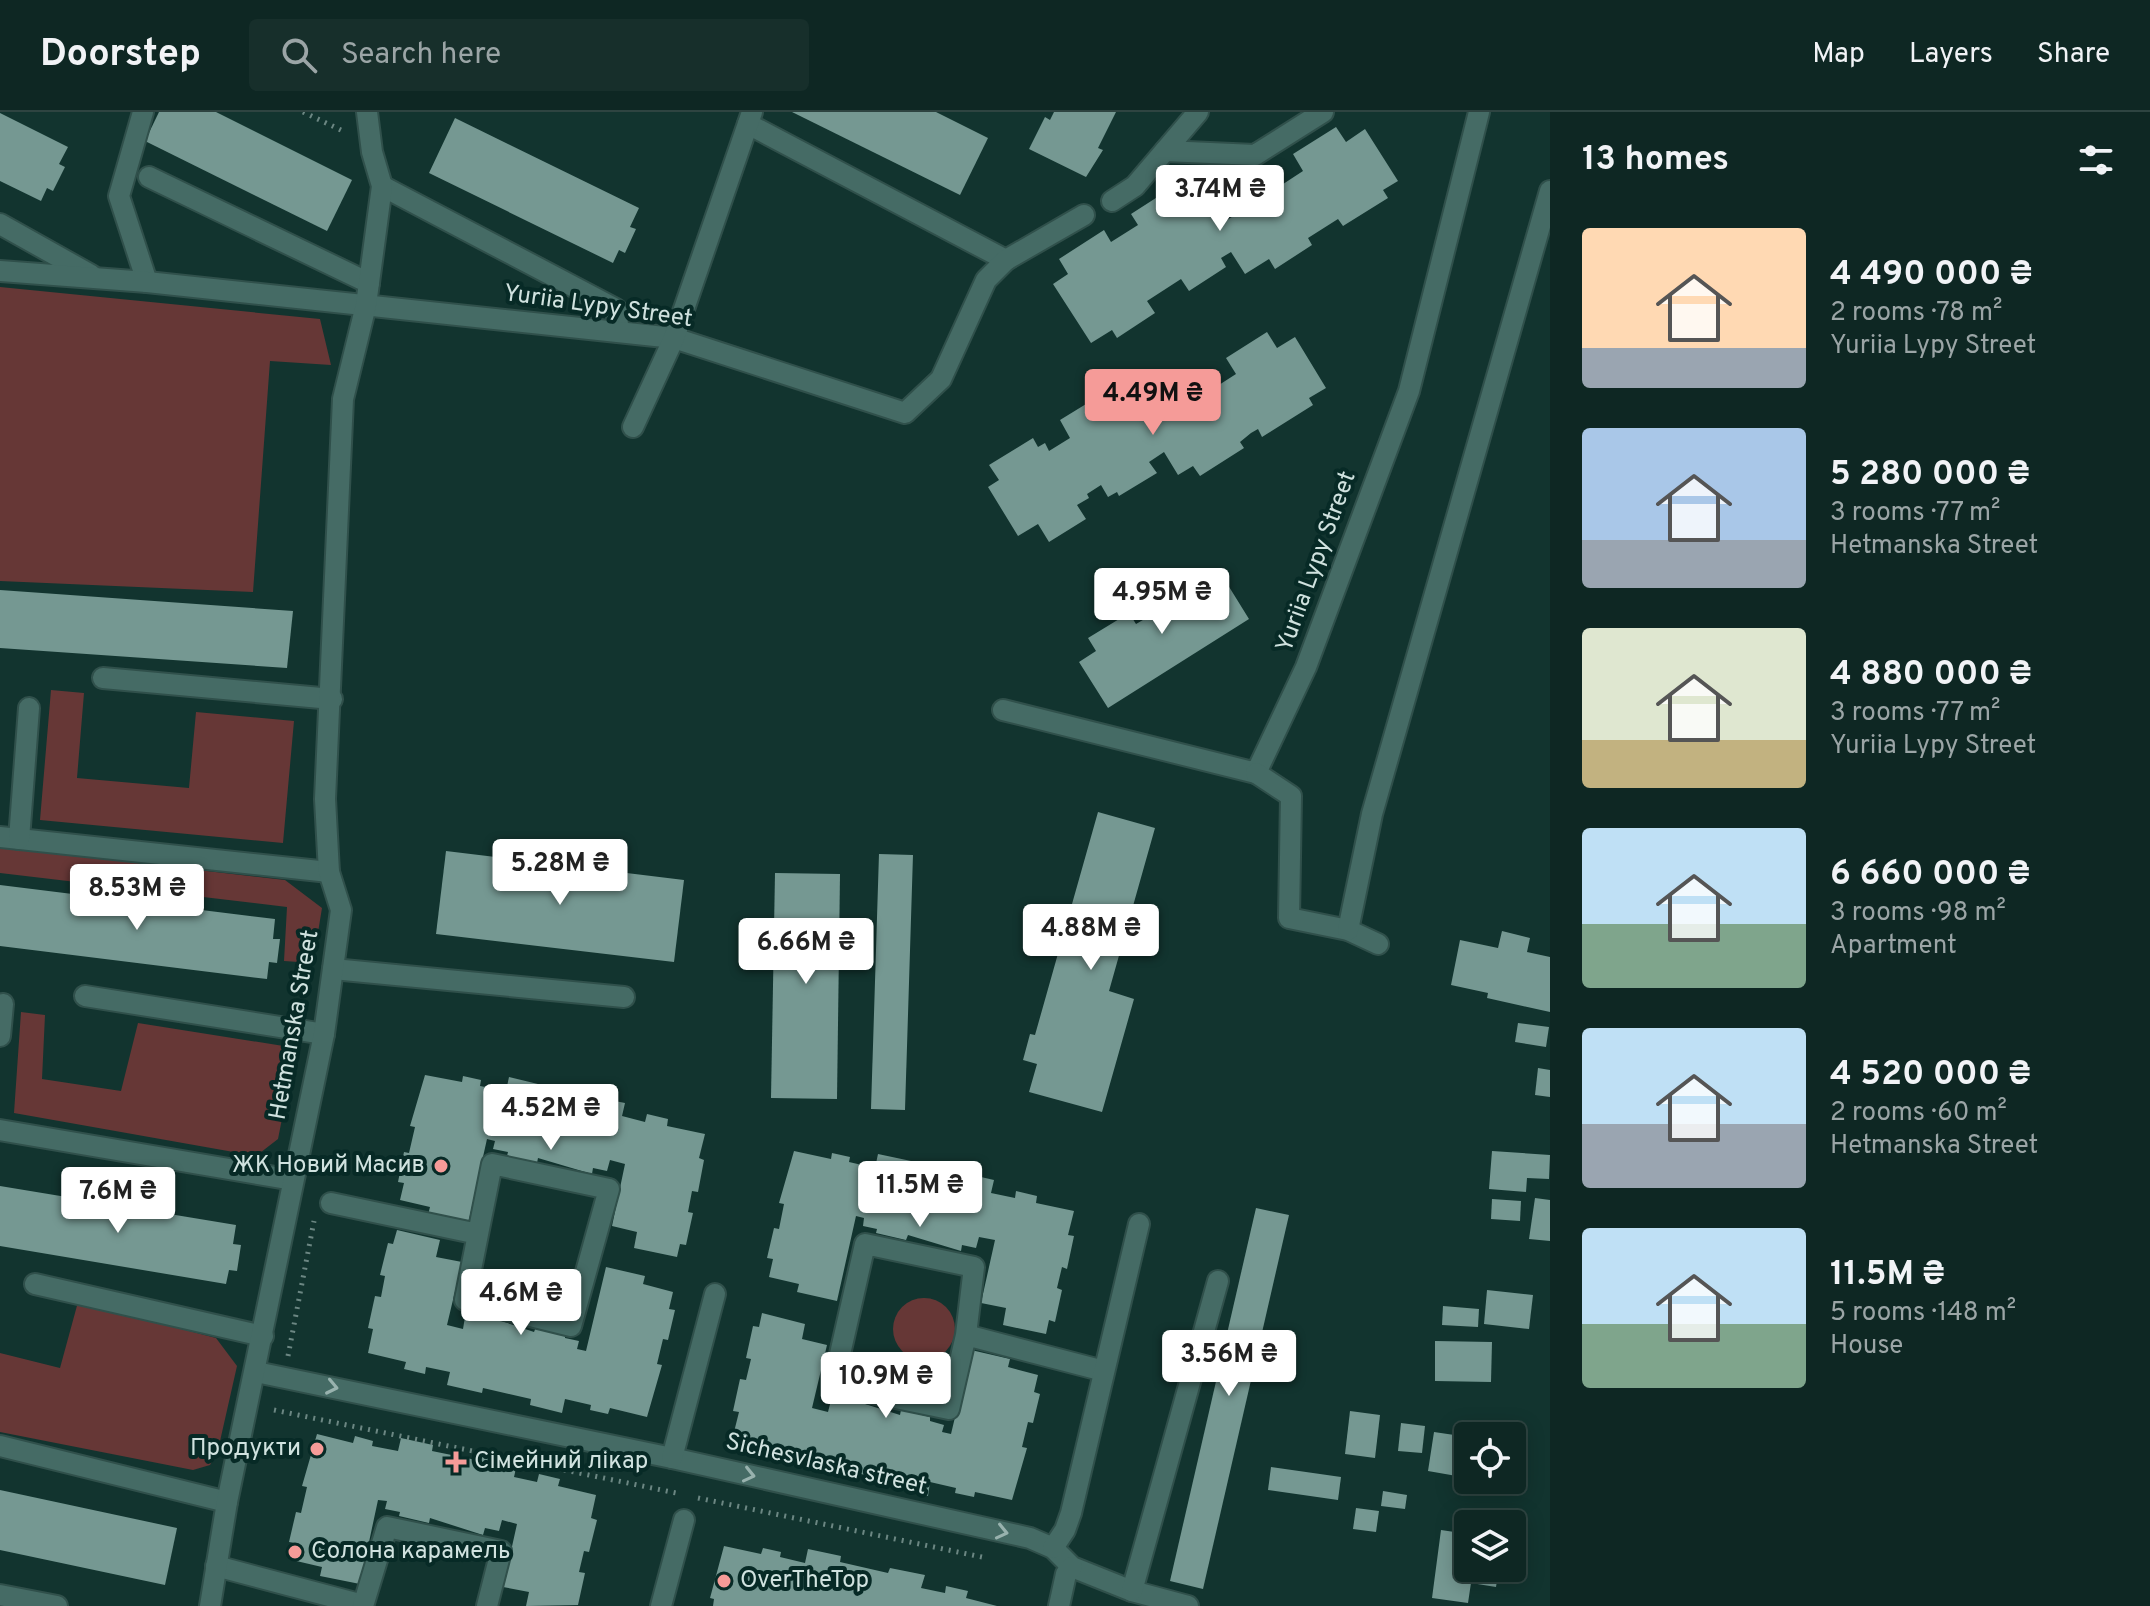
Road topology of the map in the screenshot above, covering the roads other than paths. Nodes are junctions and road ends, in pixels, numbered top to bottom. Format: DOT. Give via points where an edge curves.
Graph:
graph roads {
  1 [pos="143,112"];
  2 [pos="367,112"];
  3 [pos="1198,112"];
  4 [pos="1323,112"];
  5 [pos="1479,112"];
  6 [pos="750,118"];
  7 [pos="1165,151"];
  8 [pos="149,177"];
  9 [pos="382,186"];
  10 [pos="1550,191"];
  11 [pos="1112,201"];
  12 [pos="1084,215"];
  13 [pos="0,224"];
  14 [pos="1006,260"];
  15 [pos="0,271"];
  16 [pos="98,279"];
  17 [pos="147,282"];
  18 [pos="369,283"];
  19 [pos="366,305"];
  20 [pos="619,332"];
  21 [pos="674,338"];
  22 [pos="633,427"];
  23 [pos="103,678"];
  24 [pos="332,699"];
  25 [pos="29,708"];
  26 [pos="1003,710"];
  27 [pos="1256,773"];
  28 [pos="9,838"];
  29 [pos="329,872"];
  30 [pos="1348,930"];
  31 [pos="1378,944"];
  32 [pos="333,969"];
  33 [pos="85,996"];
  34 [pos="624,997"];
  35 [pos="3,1004"];
  36 [pos="324,1034"];
  37 [pos="0,1036"];
  38 [pos="0,1130"];
  39 [pos="293,1180"];
  40 [pos="331,1203"];
  41 [pos="1139,1224"];
  42 [pos="478,1234"];
  43 [pos="1218,1281"];
  44 [pos="35,1284"];
  45 [pos="715,1294"];
  46 [pos="966,1335"];
  47 [pos="263,1336"];
  48 [pos="1104,1371"];
  49 [pos="256,1372"];
  50 [pos="0,1446"];
  51 [pos="672,1458"];
  52 [pos="227,1502"];
  53 [pos="684,1520"];
  54 [pos="1053,1548"];
  55 [pos="216,1566"];
  56 [pos="1072,1567"];
  57 [pos="1132,1591"];
  58 [pos="0,1595"];
  59 [pos="57,1606"];
  60 [pos="210,1606"];
  61 [pos="363,1606"];
  62 [pos="487,1606"];
  63 [pos="661,1606"];
  64 [pos="1059,1606"];
  65 [pos="1188,1606"];
  1 -- 17 [label="street" via="119,196"];
  2 -- 9 [label="street"];
  3 -- 7 [label="street"];
  4 -- 7 [label="street" via="1255,155"];
  5 -- 27 [label="street, Yuriia Lypy Street" via="1409,391 1306,667"];
  6 -- 14 [label="street"];
  6 -- 21 [label="street"];
  7 -- 11 [label="street" via="1135,186"];
  8 -- 18 [label="street"];
  9 -- 18 [label="street, Hetmanska Street"];
  9 -- 20 [label="street" via="616,309"];
  10 -- 30 [label="street" via="1372,814"];
  12 -- 14 [label="street, Yuriia Lypy Street"];
  13 -- 16 [label="street"];
  14 -- 21 [label="street, Yuriia Lypy Street" via="986,280 941,379 905,413"];
  15 -- 16 [label="street, Yuriia Lypy Street"];
  16 -- 17 [label="street, Yuriia Lypy Street"];
  17 -- 19 [label="street, Yuriia Lypy Street"];
  18 -- 19 [label="street, Hetmanska Street"];
  19 -- 20 [label="street, Yuriia Lypy Street"];
  19 -- 24 [label="street, Hetmanska Street" via="343,399"];
  20 -- 21 [label="street, Yuriia Lypy Street"];
  21 -- 22 [label="street"];
  23 -- 24 [label="street"];
  24 -- 29 [label="street, Hetmanska Street" via="325,799"];
  25 -- 28 [label="street"];
  26 -- 27 [label="street"];
  27 -- 30 [label="street" via="1291,796 1289,918"];
  28 -- 29 [label="street"];
  29 -- 32 [label="street, Hetmanska Street" via="341,910"];
  30 -- 31 [label="street"];
  32 -- 34 [label="street"];
  32 -- 36 [label="street, Hetmanska Street"];
  33 -- 36 [label="street"];
  35 -- 37 [label="street"];
  36 -- 39 [label="street, Hetmanska Street"];
  38 -- 39 [label="street"];
  39 -- 47 [label="street, Hetmanska Street"];
  40 -- 42 [label="street"];
  41 -- 48 [label="street"];
  42 -- 42 [label="street" via="465,1300 571,1326 609,1189 492,1164"];
  43 -- 57 [label="street"];
  44 -- 47 [label="street"];
  45 -- 51 [label="street"];
  46 -- 46 [label="street" via="949,1409 833,1385 865,1244 974,1267"];
  46 -- 48 [label="street"];
  47 -- 49 [label="street, Hetmanska Street"];
  48 -- 54 [label="street" via="1071,1513"];
  49 -- 51 [label="street, Sichesvlaska street, one-way"];
  49 -- 52 [label="street, Hetmanska Street"];
  50 -- 52 [label="street"];
  51 -- 54 [label="street, Sichesvlaska street, one-way" via="1030,1538"];
  52 -- 55 [label="street, Hetmanska Street"];
  53 -- 63 [label="street"];
  54 -- 56 [label="street"];
  55 -- 60 [label="street, Hetmanska Street"];
  55 -- 61 [label="street"];
  56 -- 57 [label="street"];
  56 -- 64 [label="street"];
  57 -- 65 [label="street"];
  58 -- 59 [label="street"];
  61 -- 62 [label="street" via="387,1527 501,1551"];
}
